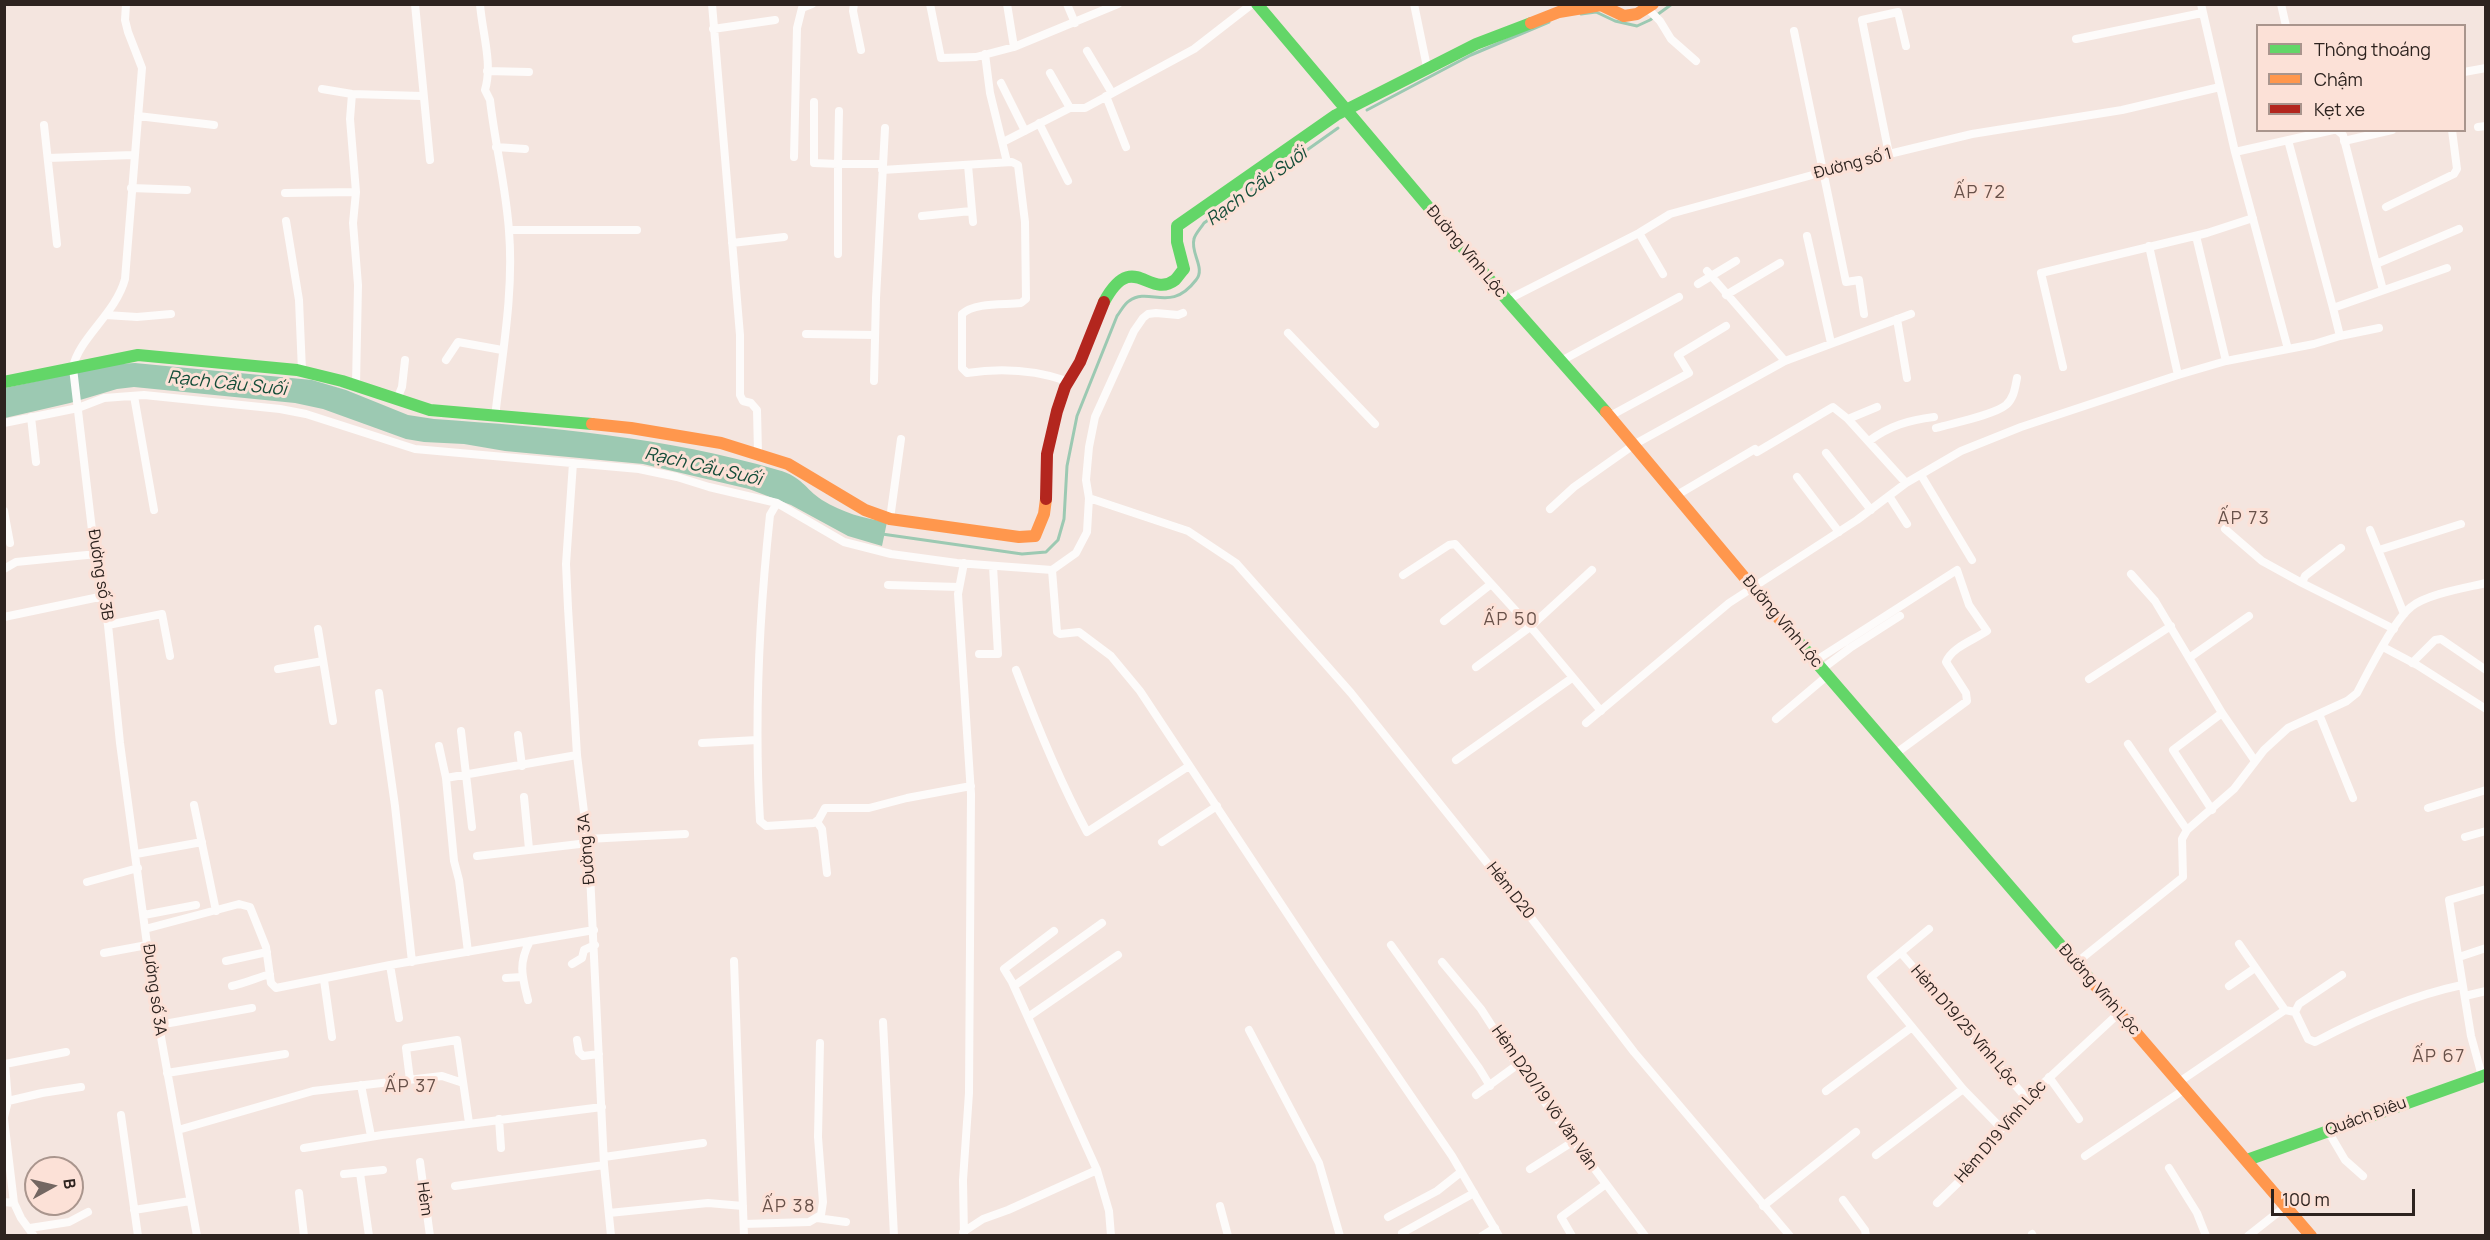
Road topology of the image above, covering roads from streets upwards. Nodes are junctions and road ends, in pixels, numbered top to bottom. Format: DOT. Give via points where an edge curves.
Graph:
graph roads {
  1 [pos="126,4"];
  2 [pos="415,4"];
  3 [pos="480,4"];
  4 [pos="712,4"];
  5 [pos="812,4"];
  6 [pos="854,4"];
  7 [pos="930,4"];
  8 [pos="1007,4"];
  9 [pos="1067,4"];
  10 [pos="1118,4"];
  11 [pos="1252,4"];
  12 [pos="1257,4"];
  13 [pos="1414,4"];
  14 [pos="2281,4"];
  15 [pos="1651,9"];
  16 [pos="2202,9"];
  17 [pos="775,20"];
  18 [pos="1075,23"];
  19 [pos="2286,24"];
  20 [pos="714,29"];
  21 [pos="1794,31"];
  22 [pos="2076,39"];
  23 [pos="1906,46"];
  24 [pos="1014,47"];
  25 [pos="861,50"];
  26 [pos="1087,51"];
  27 [pos="985,54"];
  28 [pos="1696,61"];
  29 [pos="1427,67"];
  30 [pos="2486,68"];
  31 [pos="487,71"];
  32 [pos="529,72"];
  33 [pos="2466,72"];
  34 [pos="1050,73"];
  35 [pos="1001,83"];
  36 [pos="2220,87"];
  37 [pos="322,89"];
  38 [pos="352,94"];
  39 [pos="1109,95"];
  40 [pos="422,96"];
  41 [pos="814,102"];
  42 [pos="1070,108"];
  43 [pos="1346,110"];
  44 [pos="839,111"];
  45 [pos="138,116"];
  46 [pos="1039,123"];
  47 [pos="44,125"];
  48 [pos="214,125"];
  49 [pos="885,128"];
  50 [pos="1025,130"];
  51 [pos="2326,132"];
  52 [pos="2338,132"];
  53 [pos="2383,132"];
  54 [pos="2452,132"];
  55 [pos="2288,140"];
  56 [pos="2344,141"];
  57 [pos="1003,142"];
  58 [pos="496,147"];
  59 [pos="1126,147"];
  60 [pos="525,149"];
  61 [pos="2235,152"];
  62 [pos="1889,154"];
  63 [pos="134,156"];
  64 [pos="794,157"];
  65 [pos="48,158"];
  66 [pos="430,160"];
  67 [pos="1007,162"];
  68 [pos="838,164"];
  69 [pos="968,165"];
  70 [pos="883,167"];
  71 [pos="1824,171"];
  72 [pos="1068,181"];
  73 [pos="131,188"];
  74 [pos="187,190"];
  75 [pos="356,192"];
  76 [pos="285,193"];
  77 [pos="2386,207"];
  78 [pos="971,211"];
  79 [pos="922,216"];
  80 [pos="2253,218"];
  81 [pos="286,221"];
  82 [pos="973,222"];
  83 [pos="2459,229"];
  84 [pos="509,230"];
  85 [pos="637,230"];
  86 [pos="1639,233"];
  87 [pos="1807,236"];
  88 [pos="2196,236"];
  89 [pos="784,237"];
  90 [pos="732,243"];
  91 [pos="57,244"];
  92 [pos="2150,246"];
  93 [pos="838,254"];
  94 [pos="1736,261"];
  95 [pos="1780,263"];
  96 [pos="2376,264"];
  97 [pos="2447,268"];
  98 [pos="1709,273"];
  99 [pos="1663,274"];
  100 [pos="1698,284"];
  101 [pos="2383,290"];
  102 [pos="1726,295"];
  103 [pos="1679,297"];
  104 [pos="1507,300"];
  105 [pos="2333,308"];
  106 [pos="1183,313"];
  107 [pos="171,314"];
  108 [pos="1864,314"];
  109 [pos="1911,314"];
  110 [pos="106,315"];
  111 [pos="1897,319"];
  112 [pos="1726,326"];
  113 [pos="2379,328"];
  114 [pos="1288,333"];
  115 [pos="807,334"];
  116 [pos="875,335"];
  117 [pos="2340,336"];
  118 [pos="1832,343"];
  119 [pos="2288,349"];
  120 [pos="502,350"];
  121 [pos="405,360"];
  122 [pos="446,360"];
  123 [pos="1561,361"];
  124 [pos="1785,361"];
  125 [pos="2226,361"];
  126 [pos="73,367"];
  127 [pos="2063,367"];
  128 [pos="302,371"];
  129 [pos="2178,375"];
  130 [pos="1907,378"];
  131 [pos="2017,378"];
  132 [pos="874,381"];
  133 [pos="1067,381"];
  134 [pos="4,382"];
  135 [pos="357,386"];
  136 [pos="134,396"];
  137 [pos="397,399"];
  138 [pos="78,407"];
  139 [pos="1877,407"];
  140 [pos="1610,416"];
  141 [pos="31,417"];
  142 [pos="495,417"];
  143 [pos="1934,417"];
  144 [pos="1848,419"];
  145 [pos="4,423"];
  146 [pos="1375,424"];
  147 [pos="1936,428"];
  148 [pos="901,439"];
  149 [pos="1869,441"];
  150 [pos="1635,444"];
  151 [pos="758,453"];
  152 [pos="1826,453"];
  153 [pos="36,462"];
  154 [pos="573,463"];
  155 [pos="1921,475"];
  156 [pos="1797,477"];
  157 [pos="1906,483"];
  158 [pos="1677,495"];
  159 [pos="1889,496"];
  160 [pos="1089,498"];
  161 [pos="777,503"];
  162 [pos="1550,509"];
  163 [pos="154,510"];
  164 [pos="1870,510"];
  165 [pos="4,511"];
  166 [pos="890,519"];
  167 [pos="1907,524"];
  168 [pos="2461,524"];
  169 [pos="2225,529"];
  170 [pos="2370,530"];
  171 [pos="1839,532"];
  172 [pos="10,543"];
  173 [pos="2341,548"];
  174 [pos="2379,550"];
  175 [pos="97,554"];
  176 [pos="1972,560"];
  177 [pos="964,563"];
  178 [pos="993,566"];
  179 [pos="4,569"];
  180 [pos="1052,570"];
  181 [pos="1592,570"];
  182 [pos="2131,574"];
  183 [pos="1403,575"];
  184 [pos="2302,583"];
  185 [pos="2486,583"];
  186 [pos="1491,584"];
  187 [pos="888,585"];
  188 [pos="959,587"];
  189 [pos="1753,589"];
  190 [pos="104,596"];
  191 [pos="2404,614"];
  192 [pos="1900,616"];
  193 [pos="2249,616"];
  194 [pos="4,617"];
  195 [pos="1444,621"];
  196 [pos="108,625"];
  197 [pos="2171,626"];
  198 [pos="1530,627"];
  199 [pos="318,629"];
  200 [pos="2394,629"];
  201 [pos="2383,647"];
  202 [pos="979,654"];
  203 [pos="170,656"];
  204 [pos="2189,658"];
  205 [pos="323,661"];
  206 [pos="2412,663"];
  207 [pos="1476,667"];
  208 [pos="278,669"];
  209 [pos="1821,669"];
  210 [pos="1016,670"];
  211 [pos="2486,670"];
  212 [pos="1572,678"];
  213 [pos="2089,679"];
  214 [pos="379,693"];
  215 [pos="2486,709"];
  216 [pos="1600,711"];
  217 [pos="2222,713"];
  218 [pos="2319,714"];
  219 [pos="1776,719"];
  220 [pos="333,722"];
  221 [pos="1586,723"];
  222 [pos="461,731"];
  223 [pos="518,735"];
  224 [pos="757,740"];
  225 [pos="120,742"];
  226 [pos="702,743"];
  227 [pos="2127,744"];
  228 [pos="439,746"];
  229 [pos="1895,754"];
  230 [pos="577,755"];
  231 [pos="1455,760"];
  232 [pos="2255,761"];
  233 [pos="522,766"];
  234 [pos="1189,766"];
  235 [pos="468,775"];
  236 [pos="446,778"];
  237 [pos="971,786"];
  238 [pos="2486,790"];
  239 [pos="524,797"];
  240 [pos="2353,798"];
  241 [pos="194,805"];
  242 [pos="1217,806"];
  243 [pos="2428,808"];
  244 [pos="2212,810"];
  245 [pos="817,822"];
  246 [pos="472,827"];
  247 [pos="2187,830"];
  248 [pos="2486,831"];
  249 [pos="685,834"];
  250 [pos="2465,837"];
  251 [pos="587,841"];
  252 [pos="201,842"];
  253 [pos="1161,842"];
  254 [pos="529,849"];
  255 [pos="136,854"];
  256 [pos="477,856"];
  257 [pos="138,868"];
  258 [pos="826,873"];
  259 [pos="87,882"];
  260 [pos="2486,889"];
  261 [pos="196,905"];
  262 [pos="216,910"];
  263 [pos="144,915"];
  264 [pos="1102,923"];
  265 [pos="145,929"];
  266 [pos="1929,929"];
  267 [pos="594,930"];
  268 [pos="1054,931"];
  269 [pos="530,941"];
  270 [pos="2239,944"];
  271 [pos="147,945"];
  272 [pos="595,945"];
  273 [pos="1391,945"];
  274 [pos="2486,948"];
  275 [pos="267,952"];
  276 [pos="468,952"];
  277 [pos="104,953"];
  278 [pos="1901,953"];
  279 [pos="1118,955"];
  280 [pos="2458,957"];
  281 [pos="226,961"];
  282 [pos="734,961"];
  283 [pos="412,962"];
  284 [pos="1442,962"];
  285 [pos="2076,963"];
  286 [pos="572,964"];
  287 [pos="390,965"];
  288 [pos="2255,968"];
  289 [pos="270,974"];
  290 [pos="2343,975"];
  291 [pos="522,976"];
  292 [pos="506,978"];
  293 [pos="324,980"];
  294 [pos="2462,985"];
  295 [pos="232,986"];
  296 [pos="1014,986"];
  297 [pos="2229,986"];
  298 [pos="2486,991"];
  299 [pos="2465,996"];
  300 [pos="528,1000"];
  301 [pos="252,1008"];
  302 [pos="2285,1010"];
  303 [pos="2295,1012"];
  304 [pos="2119,1013"];
  305 [pos="1028,1017"];
  306 [pos="399,1018"];
  307 [pos="883,1022"];
  308 [pos="159,1025"];
  309 [pos="1912,1027"];
  310 [pos="1250,1030"];
  311 [pos="332,1037"];
  312 [pos="578,1040"];
  313 [pos="820,1043"];
  314 [pos="66,1052"];
  315 [pos="285,1054"];
  316 [pos="599,1054"];
  317 [pos="1517,1065"];
  318 [pos="167,1073"];
  319 [pos="2484,1076"];
  320 [pos="2049,1077"];
  321 [pos="410,1080"];
  322 [pos="463,1083"];
  323 [pos="361,1085"];
  324 [pos="1490,1086"];
  325 [pos="2182,1086"];
  326 [pos="81,1087"];
  327 [pos="1963,1089"];
  328 [pos="1826,1091"];
  329 [pos="1476,1095"];
  330 [pos="2026,1099"];
  331 [pos="8,1101"];
  332 [pos="602,1107"];
  333 [pos="121,1115"];
  334 [pos="4,1118"];
  335 [pos="499,1119"];
  336 [pos="2079,1119"];
  337 [pos="469,1123"];
  338 [pos="2001,1128"];
  339 [pos="178,1130"];
  340 [pos="2328,1131"];
  341 [pos="1856,1132"];
  342 [pos="371,1136"];
  343 [pos="1574,1141"];
  344 [pos="703,1143"];
  345 [pos="304,1148"];
  346 [pos="501,1148"];
  347 [pos="1876,1155"];
  348 [pos="2085,1156"];
  349 [pos="2247,1160"];
  350 [pos="604,1161"];
  351 [pos="420,1162"];
  352 [pos="2169,1168"];
  353 [pos="1530,1169"];
  354 [pos="383,1170"];
  355 [pos="1097,1170"];
  356 [pos="1461,1172"];
  357 [pos="360,1173"];
  358 [pos="344,1174"];
  359 [pos="2363,1176"];
  360 [pos="1606,1184"];
  361 [pos="455,1186"];
  362 [pos="299,1193"];
  363 [pos="1474,1193"];
  364 [pos="1843,1200"];
  365 [pos="190,1201"];
  366 [pos="4,1202"];
  367 [pos="14,1203"];
  368 [pos="1936,1203"];
  369 [pos="743,1206"];
  370 [pos="1220,1206"];
  371 [pos="1763,1206"];
  372 [pos="2286,1206"];
  373 [pos="134,1210"];
  374 [pos="88,1212"];
  375 [pos="609,1213"];
  376 [pos="1389,1217"];
  377 [pos="818,1218"];
  378 [pos="846,1222"];
  379 [pos="744,1224"];
  380 [pos="32,1232"];
  381 [pos="1497,1232"];
  382 [pos="1402,1233"];
  383 [pos="963,1234"];
  384 [pos="611,1235"];
  385 [pos="138,1236"];
  386 [pos="197,1236"];
  387 [pos="304,1236"];
  388 [pos="369,1236"];
  389 [pos="430,1236"];
  390 [pos="605,1236"];
  391 [pos="744,1236"];
  392 [pos="894,1236"];
  393 [pos="1111,1236"];
  394 [pos="1228,1236"];
  395 [pos="1340,1236"];
  396 [pos="1482,1236"];
  397 [pos="1572,1236"];
  398 [pos="1645,1236"];
  399 [pos="1790,1236"];
  400 [pos="1866,1236"];
  401 [pos="2206,1236"];
  402 [pos="2248,1236"];
  403 [pos="2311,1236"];
  1 -- 45 [label="street" via="128,32 142,68"];
  2 -- 40 [label="street"];
  3 -- 31 [label="street"];
  4 -- 20 [label="street"];
  5 -- 64 [label="street" via="802,8 797,28"];
  6 -- 25 [label="street"];
  7 -- 27 [label="street" via="941,58"];
  8 -- 24 [label="street"];
  9 -- 18 [label="street"];
  10 -- 18 [label="street"];
  11 -- 39 [label="street" via="1194,49"];
  12 -- 43 [label="street, Đường Vĩnh Lộc"];
  13 -- 29 [label="street"];
  14 -- 19 [label="street"];
  15 -- 28 [label="street" via="1671,39"];
  15 -- 29 [label="street" via="1624,16 1601,5 1559,12"];
  16 -- 22 [label="street"];
  16 -- 36 [label="street"];
  17 -- 20 [label="street"];
  18 -- 24 [label="street"];
  20 -- 90 [label="street"];
  21 -- 71 [label="street"];
  23 -- 62 [label="street" via="1898,12 1862,20"];
  24 -- 27 [label="street"];
  26 -- 39 [label="street"];
  27 -- 57 [label="street"];
  29 -- 43 [label="street"];
  30 -- 33 [label="street"];
  31 -- 32 [label="street"];
  31 -- 58 [label="street" via="485,90 490,100"];
  34 -- 42 [label="street"];
  35 -- 50 [label="street"];
  36 -- 61 [label="street"];
  36 -- 62 [label="street, Đường số 1" via="2122,110 1972,134"];
  37 -- 38 [label="street"];
  38 -- 40 [label="street"];
  38 -- 75 [label="street" via="350,119"];
  39 -- 42 [label="street" via="1085,108"];
  39 -- 59 [label="street"];
  40 -- 66 [label="street"];
  41 -- 68 [label="street" via="814,164"];
  42 -- 46 [label="street"];
  43 -- 104 [label="street, Đường Vĩnh Lộc"];
  43 -- 133 [label="street" via="1177,226 1174,237 1184,269 1175,280 1164,284 1133,275 1117,282"];
  44 -- 68 [label="street"];
  45 -- 48 [label="street"];
  45 -- 63 [label="street"];
  46 -- 50 [label="street"];
  46 -- 72 [label="street"];
  47 -- 65 [label="street"];
  49 -- 70 [label="street"];
  50 -- 57 [label="street"];
  51 -- 55 [label="street"];
  52 -- 56 [label="street"];
  53 -- 56 [label="street"];
  54 -- 77 [label="street" via="2457,169 2454,174"];
  55 -- 61 [label="street"];
  55 -- 105 [label="street"];
  56 -- 96 [label="street"];
  57 -- 67 [label="street"];
  58 -- 60 [label="street"];
  58 -- 84 [label="street"];
  61 -- 80 [label="street"];
  62 -- 71 [label="street, Đường số 1"];
  63 -- 65 [label="street"];
  63 -- 73 [label="street"];
  65 -- 91 [label="street"];
  67 -- 69 [label="street"];
  67 -- 133 [label="street" via="1016,162 1020,170 1026,299 1021,303 980,306 962,314 962,368 967,373 993,369"];
  68 -- 70 [label="street"];
  68 -- 93 [label="street"];
  69 -- 70 [label="street"];
  69 -- 78 [label="street"];
  70 -- 116 [label="street"];
  71 -- 86 [label="street, Đường số 1" via="1670,214"];
  71 -- 108 [label="street" via="1846,282 1858,280"];
  73 -- 74 [label="street"];
  73 -- 110 [label="street" via="125,279 121,294"];
  75 -- 76 [label="street"];
  75 -- 135 [label="street" via="353,223 358,285"];
  78 -- 79 [label="street"];
  78 -- 82 [label="street"];
  80 -- 88 [label="street"];
  80 -- 119 [label="street"];
  81 -- 128 [label="street" via="299,300"];
  83 -- 96 [label="street"];
  84 -- 85 [label="street"];
  84 -- 120 [label="street" via="507,332"];
  86 -- 99 [label="street"];
  86 -- 104 [label="street, Đường số 1"];
  87 -- 118 [label="street"];
  88 -- 92 [label="street"];
  88 -- 125 [label="street"];
  89 -- 90 [label="street"];
  90 -- 151 [label="street" via="740,334 740,395 757,410"];
  92 -- 127 [label="street" via="2041,273"];
  92 -- 129 [label="street"];
  94 -- 98 [label="street"];
  95 -- 102 [label="street"];
  96 -- 101 [label="street"];
  97 -- 101 [label="street"];
  98 -- 100 [label="street"];
  98 -- 102 [label="street"];
  101 -- 105 [label="street"];
  102 -- 124 [label="street"];
  103 -- 123 [label="street"];
  104 -- 123 [label="street, Đường Vĩnh Lộc"];
  105 -- 117 [label="street"];
  106 -- 160 [label="street" via="1148,314 1134,331 1095,417 1084,484"];
  107 -- 110 [label="street"];
  109 -- 111 [label="street"];
  110 -- 126 [label="street"];
  111 -- 118 [label="street"];
  111 -- 130 [label="street"];
  112 -- 140 [label="street" via="1678,355 1689,373"];
  113 -- 117 [label="street"];
  114 -- 146 [label="street"];
  115 -- 116 [label="street"];
  116 -- 132 [label="street"];
  117 -- 119 [label="street"];
  118 -- 124 [label="street"];
  119 -- 125 [label="street"];
  120 -- 122 [label="street" via="458,342"];
  120 -- 142 [label="street"];
  121 -- 137 [label="street"];
  123 -- 140 [label="street, Đường Vĩnh Lộc"];
  124 -- 150 [label="street"];
  125 -- 129 [label="street"];
  126 -- 128 [label="street" via="138,356"];
  126 -- 134 [label="street"];
  126 -- 138 [label="street, Đường số 3B"];
  128 -- 135 [label="street"];
  129 -- 155 [label="street" via="2020,427 1961,451"];
  131 -- 147 [label="street" via="2007,404"];
  133 -- 166 [label="street" via="1049,442 1046,478 1050,486 1035,536"];
  135 -- 137 [label="street"];
  136 -- 138 [label="street" via="104,398"];
  136 -- 154 [label="street" via="280,409 415,449"];
  136 -- 163 [label="street"];
  137 -- 142 [label="street" via="430,410"];
  138 -- 141 [label="street"];
  138 -- 175 [label="street, Đường số 3B"];
  139 -- 144 [label="street"];
  140 -- 150 [label="street, Đường Vĩnh Lộc"];
  141 -- 145 [label="street"];
  141 -- 153 [label="street"];
  142 -- 151 [label="street" via="632,428"];
  143 -- 149 [label="street" via="1900,423"];
  144 -- 149 [label="street"];
  144 -- 158 [label="street" via="1833,406"];
  148 -- 166 [label="street"];
  149 -- 157 [label="street"];
  150 -- 158 [label="street, Đường Vĩnh Lộc"];
  150 -- 162 [label="street"];
  151 -- 166 [label="street" via="788,464 865,510"];
  152 -- 164 [label="street"];
  154 -- 161 [label="street" via="639,469"];
  154 -- 230 [label="street, Đường 3A" via="566,564"];
  155 -- 157 [label="street"];
  155 -- 176 [label="street"];
  156 -- 171 [label="street"];
  157 -- 159 [label="street"];
  158 -- 189 [label="street, Đường Vĩnh Lộc"];
  159 -- 164 [label="street"];
  159 -- 167 [label="street"];
  160 -- 180 [label="street" via="1088,526 1082,545 1070,559"];
  160 -- 371 [label="street, Hẻm D20" via="1188,531 1223,552 1261,590 1352,693 1634,1052"];
  161 -- 177 [label="street" via="844,542 891,554"];
  161 -- 224 [label="street" via="770,516 766,544"];
  164 -- 171 [label="street"];
  165 -- 172 [label="street"];
  168 -- 174 [label="street"];
  169 -- 184 [label="street" via="2262,561"];
  170 -- 174 [label="street"];
  171 -- 189 [label="street"];
  173 -- 184 [label="street" via="2305,576"];
  174 -- 191 [label="street"];
  175 -- 179 [label="street" via="15,562"];
  175 -- 190 [label="street, Đường số 3B"];
  177 -- 178 [label="street"];
  177 -- 188 [label="street"];
  178 -- 180 [label="street"];
  178 -- 202 [label="street" via="998,654"];
  180 -- 234 [label="street" via="1057,632 1079,632 1111,656"];
  181 -- 198 [label="street"];
  182 -- 197 [label="street"];
  183 -- 186 [label="street" via="1455,544"];
  184 -- 200 [label="street"];
  185 -- 191 [label="street" via="2427,599 2412,605"];
  186 -- 195 [label="street"];
  186 -- 198 [label="street"];
  187 -- 188 [label="street"];
  188 -- 237 [label="street"];
  189 -- 209 [label="street, Đường Vĩnh Lộc"];
  189 -- 216 [label="street" via="1729,603"];
  190 -- 194 [label="street"];
  190 -- 196 [label="street, Đường số 3B"];
  191 -- 200 [label="street"];
  192 -- 209 [label="street"];
  193 -- 204 [label="street"];
  196 -- 203 [label="street" via="162,614"];
  196 -- 225 [label="street, Đường số 3B"];
  197 -- 204 [label="street"];
  197 -- 213 [label="street"];
  198 -- 207 [label="street"];
  198 -- 212 [label="street"];
  199 -- 205 [label="street"];
  200 -- 201 [label="street"];
  201 -- 206 [label="street"];
  201 -- 218 [label="street" via="2357,693"];
  204 -- 217 [label="street"];
  205 -- 208 [label="street"];
  205 -- 220 [label="street"];
  206 -- 211 [label="street" via="2435,640 2441,639"];
  206 -- 215 [label="street"];
  209 -- 219 [label="street"];
  209 -- 229 [label="street, Đường Vĩnh Lộc"];
  209 -- 229 [label="street" via="1957,570 1970,605 1987,631 1954,650 1946,662 1967,700"];
  210 -- 234 [label="street" via="1066,794 1087,832"];
  212 -- 216 [label="street"];
  212 -- 231 [label="street"];
  214 -- 283 [label="street"];
  216 -- 221 [label="street"];
  217 -- 232 [label="street"];
  217 -- 244 [label="street" via="2173,750"];
  218 -- 232 [label="street" via="2288,728"];
  218 -- 240 [label="street"];
  222 -- 235 [label="street"];
  223 -- 233 [label="street"];
  224 -- 226 [label="street"];
  224 -- 245 [label="street" via="760,821 766,826"];
  225 -- 255 [label="street, Đường số 3A"];
  227 -- 247 [label="street"];
  228 -- 236 [label="street"];
  229 -- 285 [label="street, Đường Vĩnh Lộc"];
  230 -- 233 [label="street"];
  230 -- 251 [label="street, Đường 3A"];
  232 -- 244 [label="street"];
  233 -- 235 [label="street"];
  234 -- 242 [label="street"];
  235 -- 236 [label="street"];
  235 -- 246 [label="street"];
  236 -- 276 [label="street"];
  237 -- 245 [label="street" via="870,808 825,808"];
  237 -- 383 [label="street" via="969,1093"];
  238 -- 243 [label="street"];
  239 -- 254 [label="street"];
  241 -- 252 [label="street"];
  242 -- 253 [label="street"];
  242 -- 356 [label="street"];
  244 -- 247 [label="street"];
  245 -- 258 [label="street" via="822,829"];
  247 -- 285 [label="street" via="2182,839 2183,877"];
  248 -- 250 [label="street"];
  249 -- 251 [label="street"];
  251 -- 254 [label="street"];
  251 -- 267 [label="street, Đường 3A"];
  252 -- 255 [label="street"];
  252 -- 262 [label="street"];
  254 -- 256 [label="street"];
  255 -- 257 [label="street, Đường số 3A"];
  257 -- 259 [label="street"];
  257 -- 263 [label="street, Đường số 3A"];
  260 -- 280 [label="street" via="2449,900"];
  261 -- 263 [label="street"];
  262 -- 265 [label="street"];
  262 -- 275 [label="street" via="239,904 250,907"];
  263 -- 265 [label="street, Đường số 3A"];
  264 -- 296 [label="street"];
  265 -- 271 [label="street, Đường số 3A"];
  266 -- 278 [label="street"];
  267 -- 269 [label="street"];
  267 -- 272 [label="street, Đường 3A"];
  268 -- 296 [label="street" via="1004,969"];
  269 -- 276 [label="street"];
  269 -- 291 [label="street" via="522,956"];
  270 -- 288 [label="street"];
  271 -- 277 [label="street"];
  271 -- 308 [label="street, Đường số 3A"];
  272 -- 286 [label="street" via="584,950 582,958"];
  272 -- 316 [label="street, Đường 3A"];
  273 -- 324 [label="street"];
  274 -- 280 [label="street"];
  275 -- 281 [label="street"];
  275 -- 289 [label="street"];
  276 -- 283 [label="street"];
  278 -- 309 [label="street" via="1871,977"];
  278 -- 330 [label="street, Hẻm D19/25 Vĩnh Lộc"];
  279 -- 305 [label="street"];
  280 -- 294 [label="street"];
  282 -- 369 [label="street"];
  283 -- 287 [label="street"];
  284 -- 317 [label="street, Hẻm D20/19 Võ Văn Vân" via="1481,1009"];
  285 -- 304 [label="street, Đường Vĩnh Lộc"];
  287 -- 293 [label="street"];
  287 -- 306 [label="street"];
  288 -- 297 [label="street"];
  288 -- 302 [label="street"];
  289 -- 293 [label="street" via="276,988"];
  289 -- 295 [label="street"];
  290 -- 303 [label="street" via="2299,1005"];
  291 -- 292 [label="street"];
  291 -- 300 [label="street"];
  293 -- 311 [label="street"];
  294 -- 299 [label="street"];
  294 -- 303 [label="street" via="2361,1017 2315,1042 2308,1039"];
  296 -- 305 [label="street"];
  298 -- 299 [label="street"];
  299 -- 319 [label="street" via="2471,1036"];
  301 -- 308 [label="street"];
  302 -- 303 [label="street"];
  302 -- 325 [label="street"];
  304 -- 320 [label="street, Hẻm D19 Vĩnh Lộc"];
  304 -- 325 [label="street, Đường Vĩnh Lộc"];
  305 -- 355 [label="street"];
  307 -- 392 [label="street"];
  308 -- 318 [label="street, Đường số 3A"];
  309 -- 327 [label="street"];
  309 -- 328 [label="street"];
  310 -- 395 [label="street" via="1319,1163"];
  312 -- 316 [label="street" via="583,1056"];
  313 -- 377 [label="street" via="818,1137 823,1202"];
  314 -- 331 [label="street" via="5,1064"];
  315 -- 318 [label="street"];
  316 -- 332 [label="street, Đường 3A"];
  317 -- 324 [label="street"];
  317 -- 343 [label="street, Hẻm D20/19 Võ Văn Vân"];
  318 -- 339 [label="street, Đường số 3A"];
  319 -- 340 [label="street, Quách Điêu"];
  320 -- 330 [label="street, Hẻm D19 Vĩnh Lộc"];
  320 -- 336 [label="street"];
  321 -- 322 [label="street" via="442,1076"];
  321 -- 322 [label="street" via="406,1048 456,1040"];
  321 -- 323 [label="street"];
  322 -- 337 [label="street"];
  323 -- 339 [label="street" via="313,1091"];
  323 -- 342 [label="street"];
  324 -- 329 [label="street"];
  325 -- 348 [label="street"];
  325 -- 349 [label="street, Đường Vĩnh Lộc"];
  326 -- 331 [label="street"];
  327 -- 338 [label="street"];
  327 -- 347 [label="street"];
  330 -- 338 [label="street, Hẻm D19 Vĩnh Lộc"];
  331 -- 334 [label="street"];
  332 -- 335 [label="street"];
  332 -- 350 [label="street, Đường 3A"];
  333 -- 373 [label="street"];
  334 -- 367 [label="street"];
  335 -- 337 [label="street"];
  335 -- 346 [label="street"];
  337 -- 342 [label="street"];
  338 -- 368 [label="street, Hẻm D19 Vĩnh Lộc" via="1966,1175"];
  339 -- 365 [label="street, Đường số 3A"];
  340 -- 349 [label="street, Quách Điêu"];
  340 -- 359 [label="street" via="2345,1160"];
  341 -- 371 [label="street"];
  342 -- 345 [label="street"];
  343 -- 353 [label="street"];
  343 -- 360 [label="street, Hẻm D20/19 Võ Văn Vân"];
  344 -- 350 [label="street"];
  349 -- 372 [label="street, Đường Vĩnh Lộc"];
  350 -- 361 [label="street"];
  350 -- 375 [label="street, Đường 3A"];
  351 -- 389 [label="street, Hẻm"];
  352 -- 401 [label="street" via="2197,1213"];
  354 -- 357 [label="street"];
  355 -- 383 [label="street" via="983,1219"];
  355 -- 393 [label="street" via="1109,1211"];
  356 -- 363 [label="street"];
  356 -- 376 [label="street" via="1437,1191"];
  357 -- 358 [label="street"];
  357 -- 388 [label="street"];
  360 -- 397 [label="street" via="1561,1217"];
  360 -- 398 [label="street, Hẻm D20/19 Võ Văn Vân"];
  362 -- 387 [label="street"];
  363 -- 381 [label="street"];
  363 -- 382 [label="street"];
  364 -- 400 [label="street"];
  365 -- 373 [label="street"];
  365 -- 386 [label="street, Đường số 3A"];
  366 -- 367 [label="street"];
  367 -- 380 [label="street"];
  369 -- 375 [label="street" via="708,1203"];
  369 -- 379 [label="street"];
  370 -- 394 [label="street"];
  371 -- 399 [label="street, Hẻm D20"];
  372 -- 402 [label="street"];
  372 -- 403 [label="street, Đường Vĩnh Lộc"];
  373 -- 385 [label="street"];
  374 -- 380 [label="street" via="69,1222"];
  375 -- 384 [label="street, Đường 3A"];
  377 -- 378 [label="street"];
  377 -- 379 [label="street" via="809,1222"];
  379 -- 391 [label="street"];
  381 -- 396 [label="street"];
  384 -- 390 [label="street"];
}
